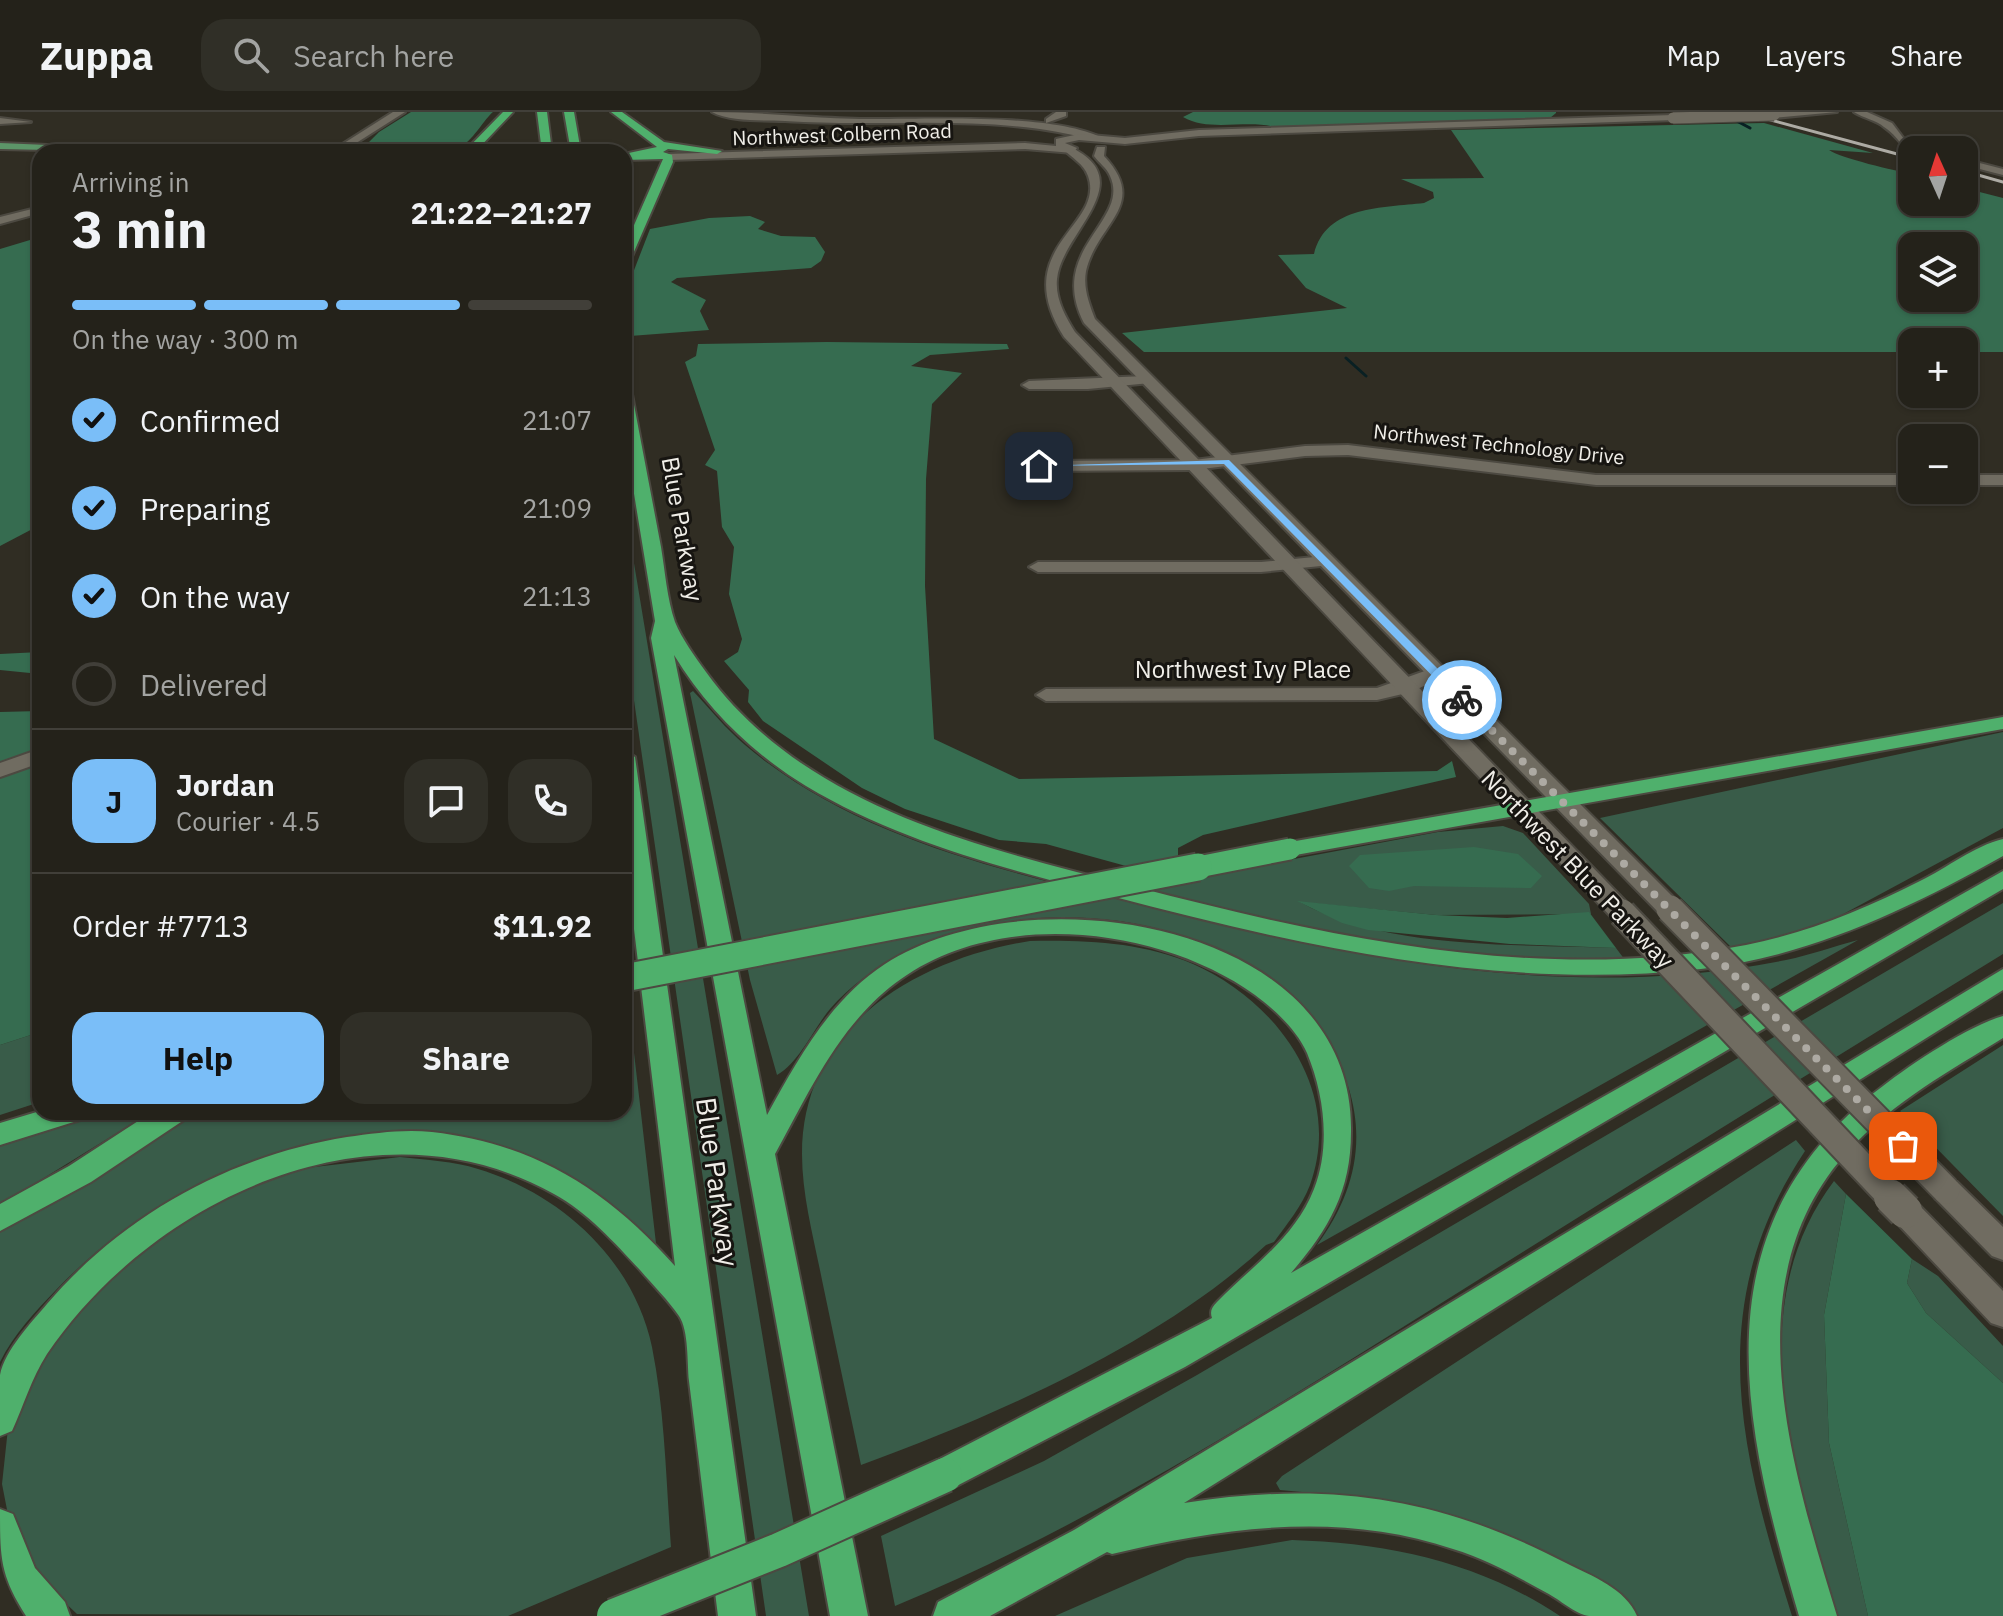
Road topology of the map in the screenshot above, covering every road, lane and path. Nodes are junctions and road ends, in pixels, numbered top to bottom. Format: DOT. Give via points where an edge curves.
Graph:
graph roads {
  1 [pos="400,112"];
  2 [pos="508,112"];
  3 [pos="542,112"];
  4 [pos="569,112"];
  5 [pos="616,112"];
  6 [pos="717,112"];
  7 [pos="1832,112"];
  8 [pos="1859,112"];
  9 [pos="1056,119"];
  10 [pos="0,121"];
  11 [pos="26,122"];
  12 [pos="1898,137"];
  13 [pos="348,144"];
  14 [pos="474,144"];
  15 [pos="546,144"];
  16 [pos="575,144"];
  17 [pos="1065,144"];
  18 [pos="1102,144"];
  19 [pos="0,146"];
  20 [pos="32,147"];
  21 [pos="659,149"];
  22 [pos="717,151"];
  23 [pos="632,154"];
  24 [pos="632,156"];
  25 [pos="704,156"];
  26 [pos="668,157"];
  27 [pos="1978,166"];
  28 [pos="664,171"];
  29 [pos="2003,172"];
  30 [pos="32,212"];
  31 [pos="0,221"];
  32 [pos="632,243"];
  33 [pos="1145,380"];
  34 [pos="1117,383"];
  35 [pos="1029,385"];
  36 [pos="632,434"];
  37 [pos="1226,462"];
  38 [pos="1194,465"];
  39 [pos="1039,466"];
  40 [pos="1898,480"];
  41 [pos="1978,480"];
  42 [pos="2003,480"];
  43 [pos="1325,561"];
  44 [pos="1287,564"];
  45 [pos="1038,567"];
  46 [pos="665,621"];
  47 [pos="1436,673"];
  48 [pos="1404,688"];
  49 [pos="1046,695"];
  50 [pos="2003,723"];
  51 [pos="32,759"];
  52 [pos="0,770"];
  53 [pos="1563,800"];
  54 [pos="1518,808"];
  55 [pos="632,816"];
  56 [pos="2003,846"];
  57 [pos="2003,879"];
  58 [pos="632,976"];
  59 [pos="2003,978"];
  60 [pos="2003,1025"];
  61 [pos="44,1120"];
  62 [pos="162,1120"];
  63 [pos="1,1133"];
  64 [pos="762,1151"];
  65 [pos="0,1219"];
  66 [pos="2003,1247"];
  67 [pos="2003,1313"];
  68 [pos="700,1317"];
  69 [pos="1173,1357"];
  70 [pos="0,1420"];
  71 [pos="0,1526"];
  72 [pos="1087,1543"];
  73 [pos="967,1609"];
  74 [pos="51,1616"];
  75 [pos="614,1616"];
  76 [pos="737,1616"];
  77 [pos="849,1616"];
  78 [pos="1618,1616"];
  79 [pos="1818,1616"];
  1 -- 13 [label="street"];
  2 -- 14 [label="highway"];
  3 -- 15 [label="highway"];
  4 -- 16 [label="highway"];
  5 -- 21 [label="highway"];
  6 -- 9 [label="street" via="852,121"];
  7 -- 18 [label="street, bridge"];
  8 -- 12 [label="street" via="1889,125"];
  9 -- 17 [label="street, Northwest Blue Parkway" via="1069,132"];
  9 -- 18 [label="street"];
  10 -- 11 [label="street"];
  17 -- 18 [label="street"];
  17 -- 22 [label="street, Northwest Colbern Road"];
  17 -- 25 [label="street, Northwest Colbern Road"];
  17 -- 34 [label="street, Northwest Blue Parkway" via="1090,169 1095,197 1053,266 1051,292 1069,334"];
  18 -- 33 [label="street, Northwest Blue Parkway" via="1099,156 1114,173 1119,191 1113,210 1080,260 1077,287 1089,320"];
  19 -- 20 [label="main road"];
  21 -- 22 [label="highway"];
  21 -- 23 [label="main road"];
  21 -- 26 [label="highway"];
  24 -- 26 [label="main road, Northwest Colbern Road"];
  25 -- 26 [label="street, Northwest Colbern Road"];
  25 -- 28 [label="highway"];
  26 -- 28 [label="highway"];
  27 -- 29 [label="street"];
  28 -- 32 [label="highway"];
  30 -- 31 [label="street"];
  33 -- 34 [label="street"];
  33 -- 37 [label="street, Northwest Blue Parkway"];
  34 -- 35 [label="street"];
  34 -- 38 [label="street, Northwest Blue Parkway"];
  36 -- 46 [label="highway, Blue Parkway"];
  37 -- 38 [label="street, Northwest Technology Drive"];
  37 -- 40 [label="street, Northwest Technology Drive" via="1348,450 1596,480"];
  37 -- 43 [label="street, Northwest Blue Parkway"];
  38 -- 39 [label="street, Northwest Technology Drive"];
  38 -- 44 [label="street, Northwest Blue Parkway"];
  41 -- 42 [label="street"];
  43 -- 44 [label="street"];
  43 -- 47 [label="street, Northwest Blue Parkway"];
  44 -- 45 [label="street"];
  44 -- 48 [label="street, Northwest Blue Parkway"];
  46 -- 56 [label="highway" via="689,668 739,724 817,783 878,817 1135,895 1382,951 1552,968 1634,967 1768,950 1855,923"];
  46 -- 64 [label="highway, Blue Parkway" via="661,638"];
  47 -- 48 [label="street, Northwest Ivy Place"];
  47 -- 53 [label="street, Northwest Blue Parkway"];
  48 -- 49 [label="street, Northwest Ivy Place" via="1340,695"];
  48 -- 54 [label="street, Northwest Blue Parkway"];
  50 -- 53 [label="highway"];
  51 -- 52 [label="street"];
  53 -- 54 [label="highway"];
  53 -- 66 [label="street, Northwest Blue Parkway, bridge"];
  54 -- 58 [label="highway, bridge"];
  54 -- 67 [label="street, Northwest Blue Parkway, bridge"];
  55 -- 68 [label="highway, Blue Parkway"];
  57 -- 69 [label="highway"];
  59 -- 72 [label="highway"];
  60 -- 79 [label="highway" via="1887,1098 1846,1135 1803,1187 1782,1236 1765,1302 1761,1380 1781,1492"];
  61 -- 63 [label="highway"];
  62 -- 65 [label="highway"];
  64 -- 69 [label="highway" via="830,1031 892,972 930,952 1023,927 1072,924 1130,930 1225,961 1289,1007 1315,1042 1334,1081 1340,1127 1336,1169 1312,1223 1278,1268"];
  64 -- 77 [label="highway, Blue Parkway"];
  68 -- 70 [label="highway" via="634,1241 567,1186 498,1160 425,1142 364,1145 292,1159 227,1183 144,1229 81,1287 31,1346"];
  68 -- 76 [label="highway, Blue Parkway"];
  69 -- 75 [label="highway, bridge" via="945,1475"];
  71 -- 74 [label="highway" via="21,1580"];
  72 -- 73 [label="highway"];
  72 -- 78 [label="highway" via="1241,1509 1333,1508 1438,1525 1521,1556"];
}
